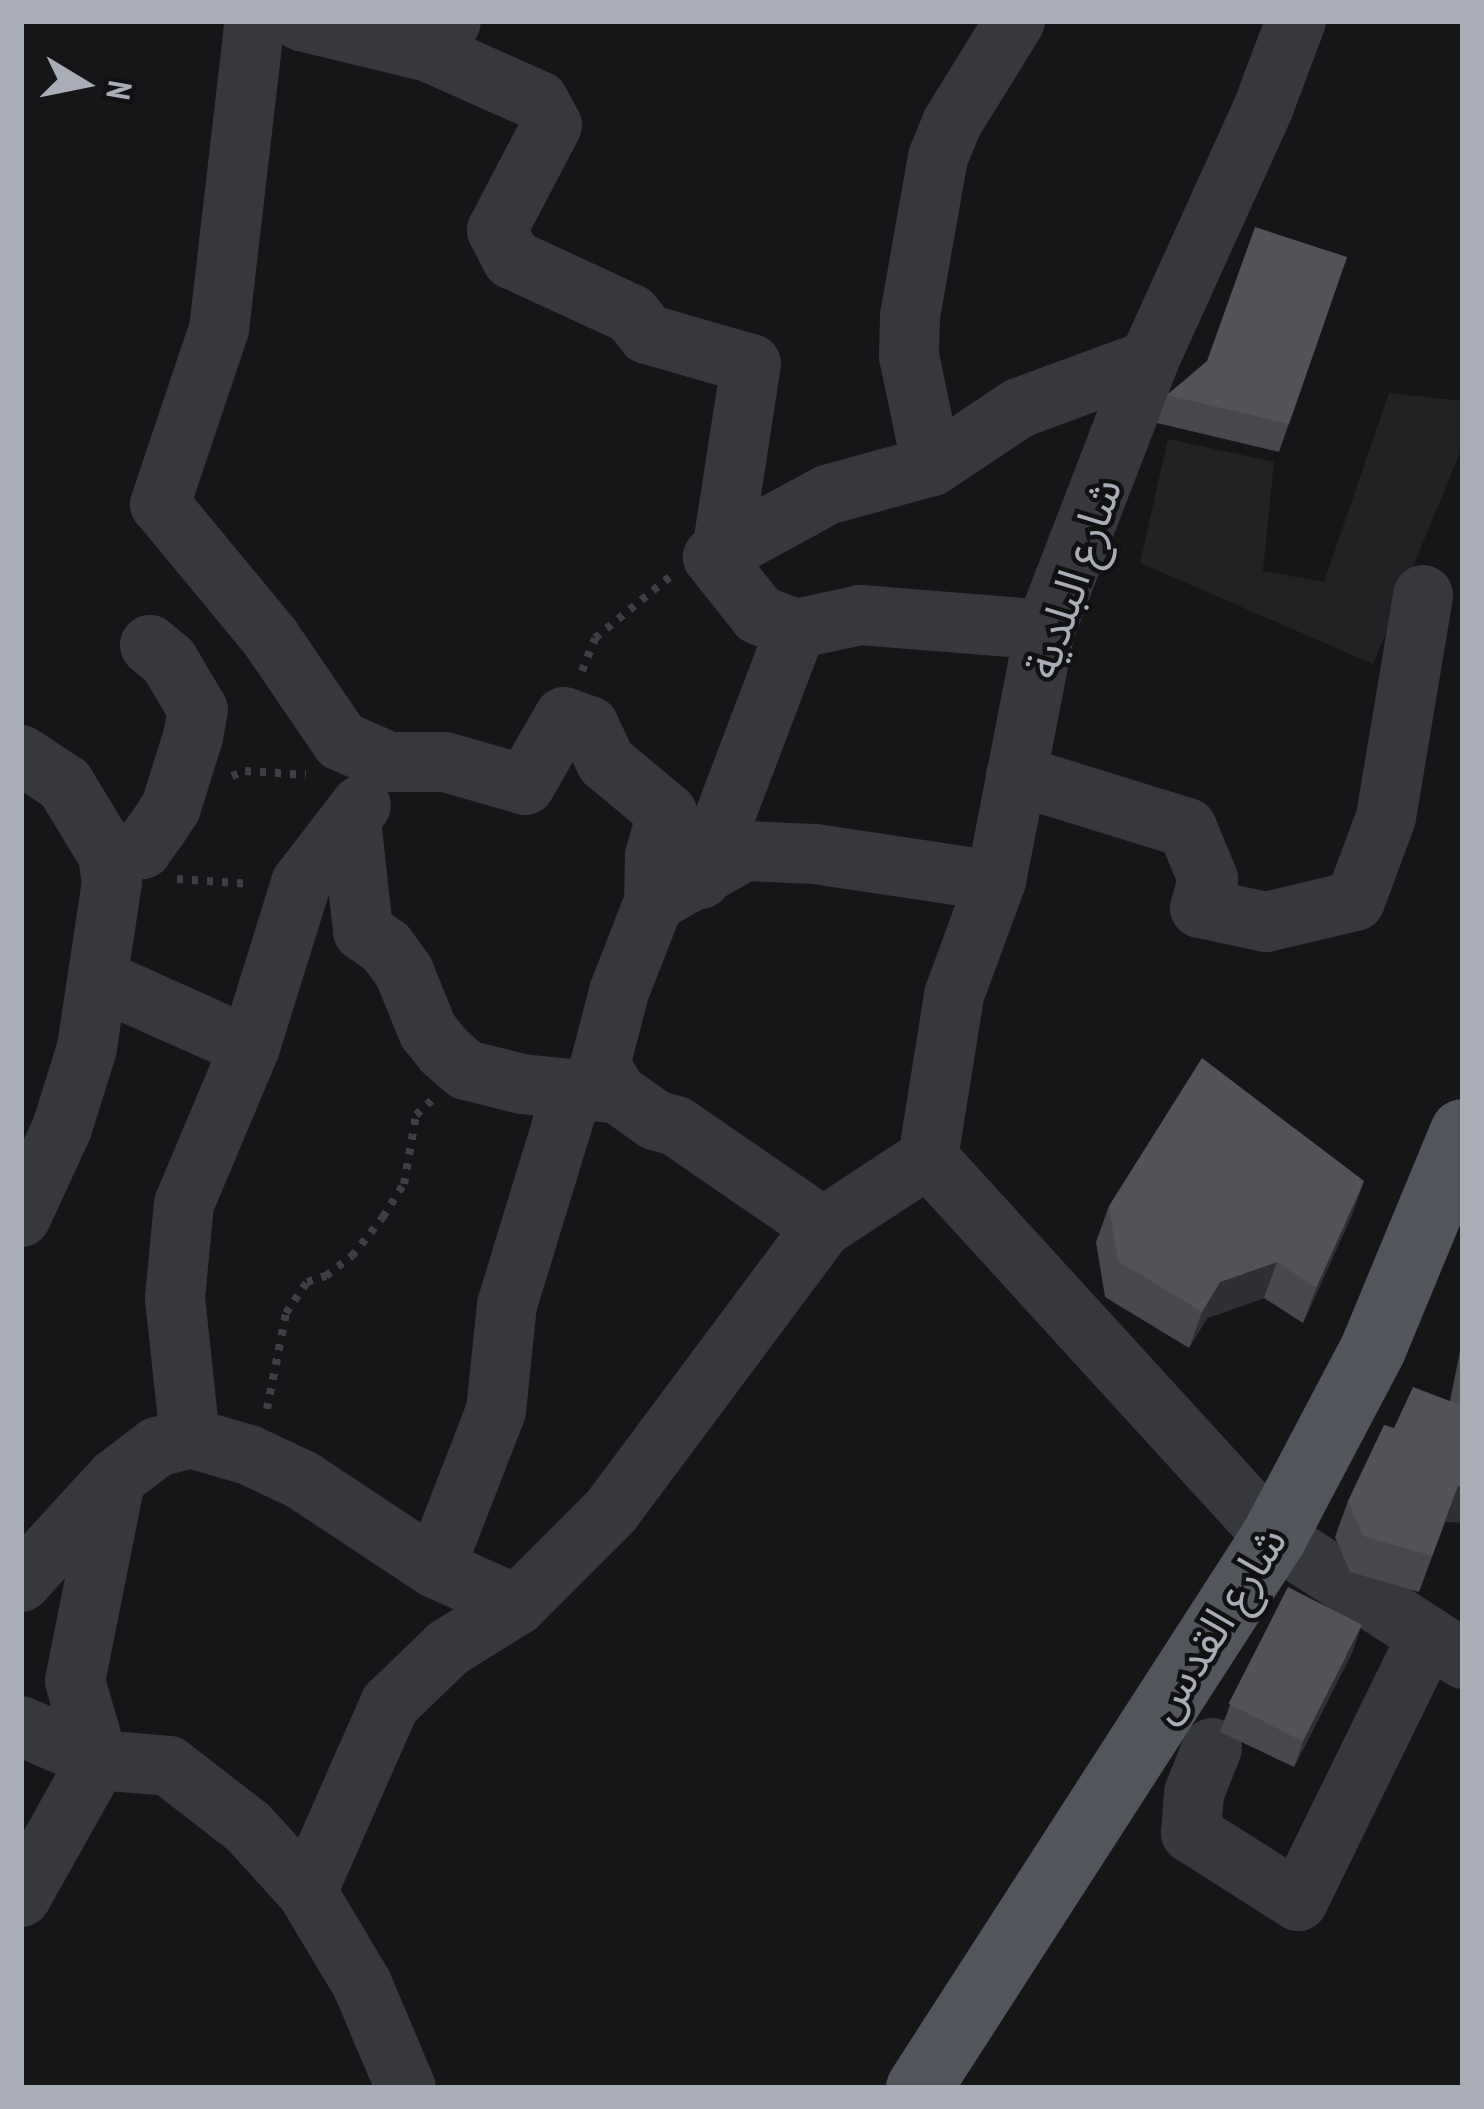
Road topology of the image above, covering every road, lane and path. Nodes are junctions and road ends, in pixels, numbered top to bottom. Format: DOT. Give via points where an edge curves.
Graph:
graph roads {
  1 [pos="263,21"];
  2 [pos="301,21"];
  3 [pos="1015,21"];
  4 [pos="1296,21"];
  5 [pos="440,36"];
  6 [pos="1149,361"];
  7 [pos="932,466"];
  8 [pos="718,554"];
  9 [pos="1423,595"];
  10 [pos="796,628"];
  11 [pos="1046,630"];
  12 [pos="150,645"];
  13 [pos="564,717"];
  14 [pos="365,751"];
  15 [pos="21,754"];
  16 [pos="1016,775"];
  17 [pos="171,807"];
  18 [pos="351,820"];
  19 [pos="108,855"];
  20 [pos="996,881"];
  21 [pos="677,890"];
  22 [pos="100,980"];
  23 [pos="250,1047"];
  24 [pos="466,1070"];
  25 [pos="594,1093"];
  26 [pos="1463,1132"];
  27 [pos="928,1158"];
  28 [pos="21,1216"];
  29 [pos="823,1226"];
  30 [pos="190,1438"];
  31 [pos="249,1455"];
  32 [pos="115,1479"];
  33 [pos="1274,1537"];
  34 [pos="435,1568"];
  35 [pos="21,1582"];
  36 [pos="517,1605"];
  37 [pos="1446,1647"];
  38 [pos="21,1726"];
  39 [pos="1212,1748"];
  40 [pos="98,1760"];
  41 [pos="307,1892"];
  42 [pos="21,1897"];
  43 [pos="406,2088"];
  44 [pos="919,2088"];
  1 -- 14 [label="street" via="254,27 219,329 160,503"];
  2 -- 5 [label="street"];
  3 -- 7 [label="street" via="938,157 909,356"];
  4 -- 6 [label="street, شارع البلدية"];
  5 -- 8 [label="street" via="539,100 552,125 497,230 512,259 632,314 647,334 751,364"];
  6 -- 7 [label="street" via="1019,408"];
  6 -- 11 [label="street, شارع البلدية"];
  7 -- 8 [label="street" via="827,496"];
  8 -- 10 [label="street" via="759,616"];
  8 -- 13 [label="path" via="676,572 595,638"];
  9 -- 16 [label="street" via="1387,817 1355,902 1266,922 1200,908 1208,879 1186,828"];
  10 -- 11 [label="street" via="860,615"];
  10 -- 21 [label="street"];
  11 -- 16 [label="street, شارع البلدية"];
  12 -- 17 [label="street" via="198,710"];
  13 -- 14 [label="street" via="525,784"];
  13 -- 21 [label="street" via="589,726 606,762 667,813 655,856"];
  14 -- 17 [label="path" via="307,775 245,771"];
  14 -- 18 [label="street"];
  15 -- 19 [label="street" via="65,784"];
  16 -- 20 [label="street, شارع البلدية"];
  17 -- 19 [label="street" via="142,849"];
  18 -- 23 [label="street" via="301,883"];
  18 -- 24 [label="street" via="363,931 386,947 428,1031"];
  19 -- 22 [label="street"];
  20 -- 21 [label="street" via="746,851"];
  20 -- 27 [label="street, شارع البلدية" via="954,995"];
  21 -- 25 [label="street" via="604,1040"];
  22 -- 23 [label="street"];
  22 -- 28 [label="street" via="62,1128"];
  23 -- 30 [label="street" via="184,1204 175,1298"];
  24 -- 25 [label="street"];
  24 -- 31 [label="path" via="416,1115 404,1184 383,1217 352,1256 307,1282 286,1312 273,1388"];
  25 -- 29 [label="street" via="676,1126"];
  25 -- 34 [label="street" via="508,1305 496,1411"];
  26 -- 33 [label="main road, شارع القدس" via="1373,1349"];
  27 -- 29 [label="street"];
  27 -- 33 [label="street"];
  29 -- 36 [label="street" via="611,1511"];
  30 -- 31 [label="street"];
  30 -- 32 [label="street" via="157,1447"];
  31 -- 34 [label="street" via="302,1480"];
  32 -- 35 [label="street"];
  32 -- 40 [label="street" via="75,1681"];
  33 -- 37 [label="street"];
  33 -- 44 [label="main road, شارع القدس"];
  34 -- 36 [label="street"];
  36 -- 41 [label="street" via="448,1648 390,1704"];
  37 -- 39 [label="street" via="1298,1901 1190,1832 1194,1792"];
  38 -- 40 [label="street"];
  40 -- 41 [label="street" via="170,1766 248,1827"];
  40 -- 42 [label="street"];
  41 -- 43 [label="street" via="362,1984"];
}
